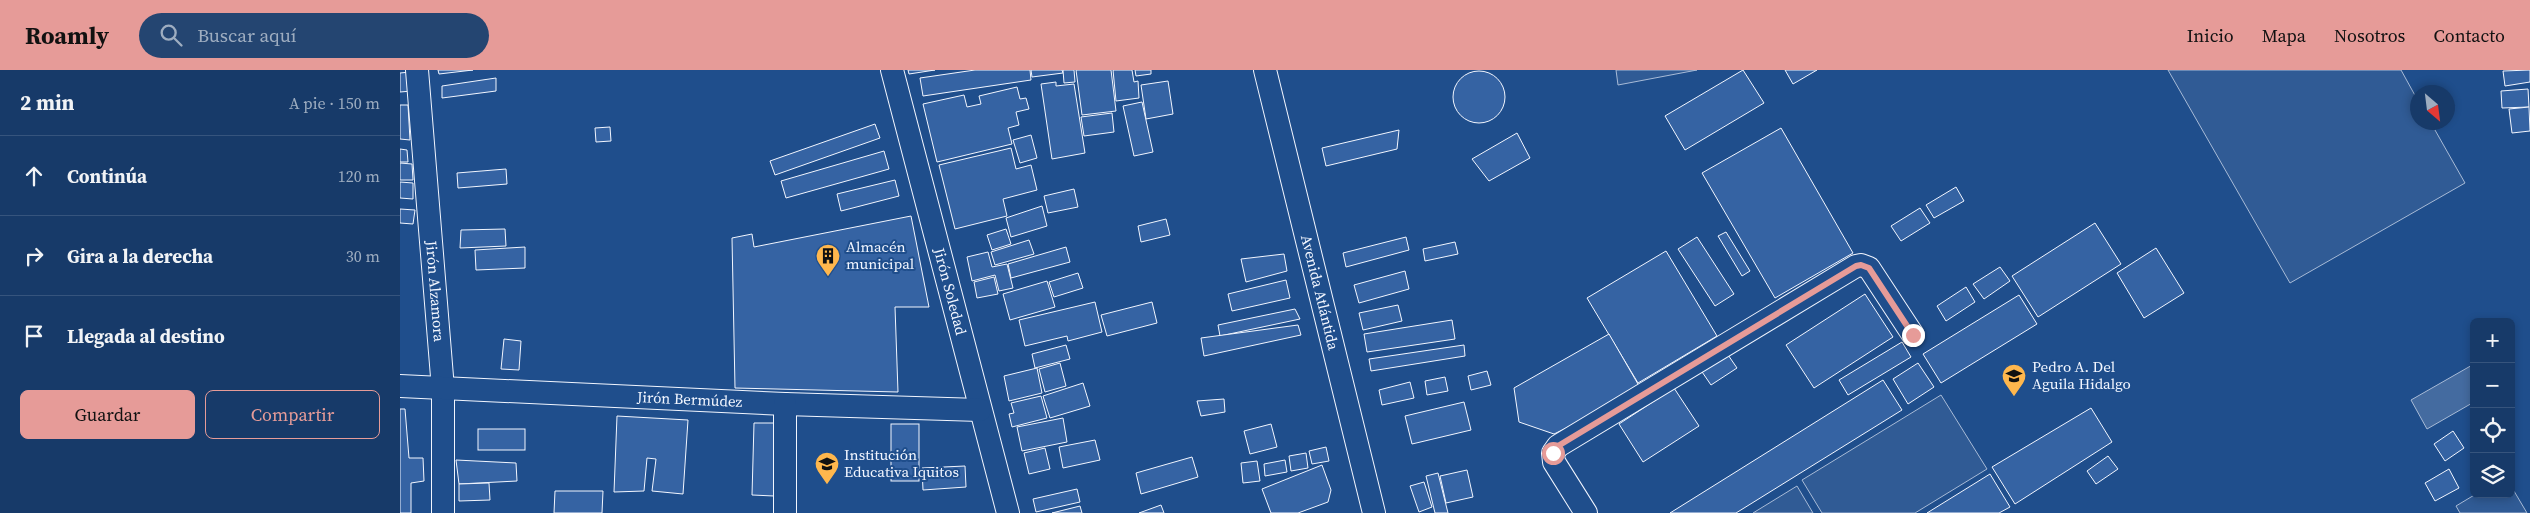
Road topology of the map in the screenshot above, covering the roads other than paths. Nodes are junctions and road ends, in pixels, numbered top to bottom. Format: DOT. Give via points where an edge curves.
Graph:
graph roads {
  1 [pos="417,70"];
  2 [pos="892,70"];
  3 [pos="1265,70"];
  4 [pos="1913,335"];
  5 [pos="400,386"];
  6 [pos="443,389"];
  7 [pos="785,404"];
  8 [pos="980,410"];
  9 [pos="443,513"];
  10 [pos="785,513"];
  11 [pos="1008,513"];
  12 [pos="1374,513"];
  13 [pos="1586,513"];
  1 -- 6 [label="street, Jirón Alzamora"];
  2 -- 8 [label="street, Jirón Soledad"];
  3 -- 12 [label="street, Avenida Atlántida"];
  4 -- 13 [label="street" via="1869,268 1856,266 1558,446 1553,453 1554,462"];
  5 -- 6 [label="street, Jirón Bermúdez"];
  6 -- 7 [label="street, Jirón Bermúdez"];
  6 -- 9 [label="street, Jirón Alzamora"];
  7 -- 8 [label="street, Jirón Bermúdez"];
  7 -- 10 [label="street"];
  8 -- 11 [label="street, Jirón Soledad"];
}
